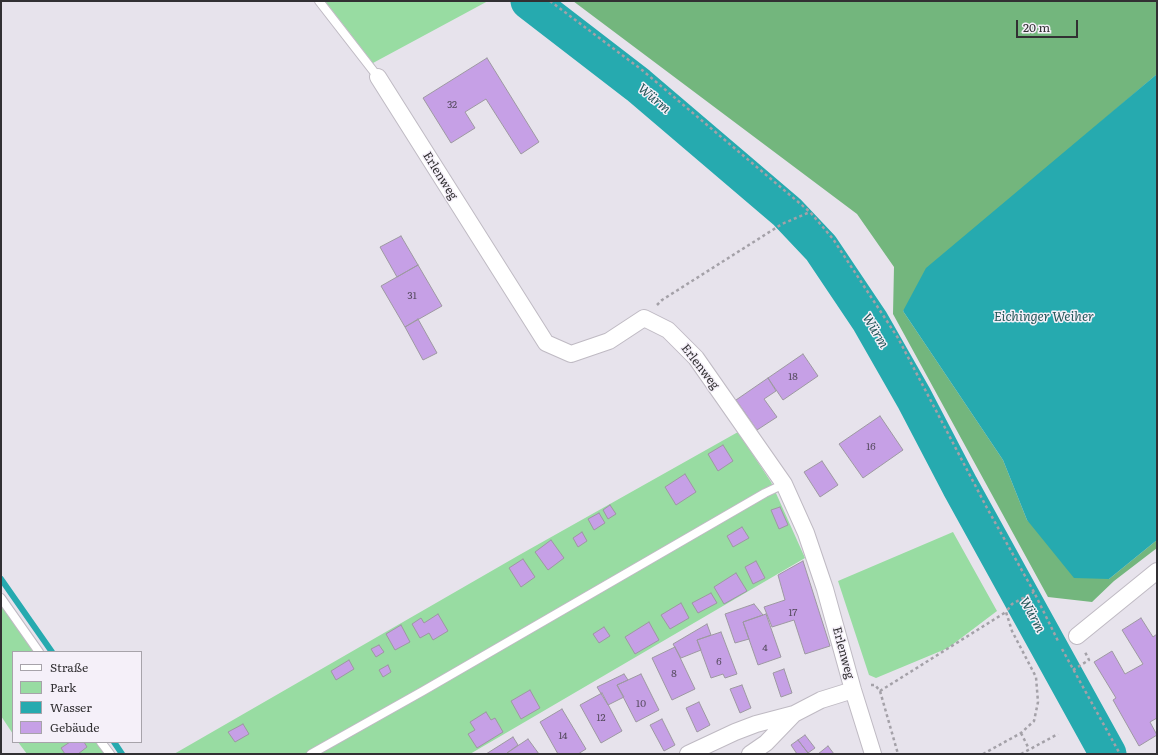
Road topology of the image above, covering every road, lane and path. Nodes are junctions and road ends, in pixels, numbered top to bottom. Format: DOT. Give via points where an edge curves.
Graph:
graph roads {
  1 [pos="319,1"];
  2 [pos="550,1"];
  3 [pos="378,77"];
  4 [pos="810,212"];
  5 [pos="644,318"];
  6 [pos="784,484"];
  7 [pos="1157,571"];
  8 [pos="1034,592"];
  9 [pos="1,598"];
  10 [pos="1006,612"];
  11 [pos="1077,636"];
  12 [pos="1059,642"];
  13 [pos="1062,649"];
  14 [pos="38,651"];
  15 [pos="1089,660"];
  16 [pos="1073,670"];
  17 [pos="853,690"];
  18 [pos="880,691"];
  19 [pos="794,714"];
  20 [pos="1021,733"];
  21 [pos="1058,734"];
  22 [pos="102,743"];
  23 [pos="1029,750"];
  24 [pos="110,754"];
  25 [pos="311,754"];
  26 [pos="688,754"];
  27 [pos="750,754"];
  28 [pos="873,754"];
  29 [pos="898,754"];
  30 [pos="983,754"];
  31 [pos="1021,754"];
  32 [pos="1120,754"];
  1 -- 3 [label="lane"];
  2 -- 4 [label="path" via="642,70"];
  3 -- 5 [label="street, Erlenweg" via="546,343 571,354 609,341"];
  4 -- 5 [label="path" via="782,224 662,300"];
  4 -- 8 [label="path" via="834,239 898,338"];
  5 -- 6 [label="street, Erlenweg" via="668,330 696,358"];
  6 -- 17 [label="street, Erlenweg" via="816,561"];
  6 -- 25 [label="lane"];
  7 -- 11 [label="street"];
  8 -- 10 [label="path" via="1012,604"];
  8 -- 12 [label="path"];
  9 -- 14 [label="lane"];
  10 -- 18 [label="path"];
  10 -- 20 [label="path" via="1012,631 1036,677 1038,702 1034,721"];
  13 -- 16 [label="path"];
  15 -- 16 [label="path"];
  16 -- 32 [label="path"];
  17 -- 18 [label="path" via="875,684"];
  17 -- 19 [label="street" via="822,700"];
  17 -- 28 [label="street, Erlenweg"];
  18 -- 29 [label="path"];
  19 -- 26 [label="street" via="742,729"];
  19 -- 27 [label="street" via="766,743"];
  20 -- 23 [label="path"];
  20 -- 30 [label="path"];
  21 -- 23 [label="path"];
  22 -- 24 [label="lane"];
  23 -- 31 [label="path"];
}
